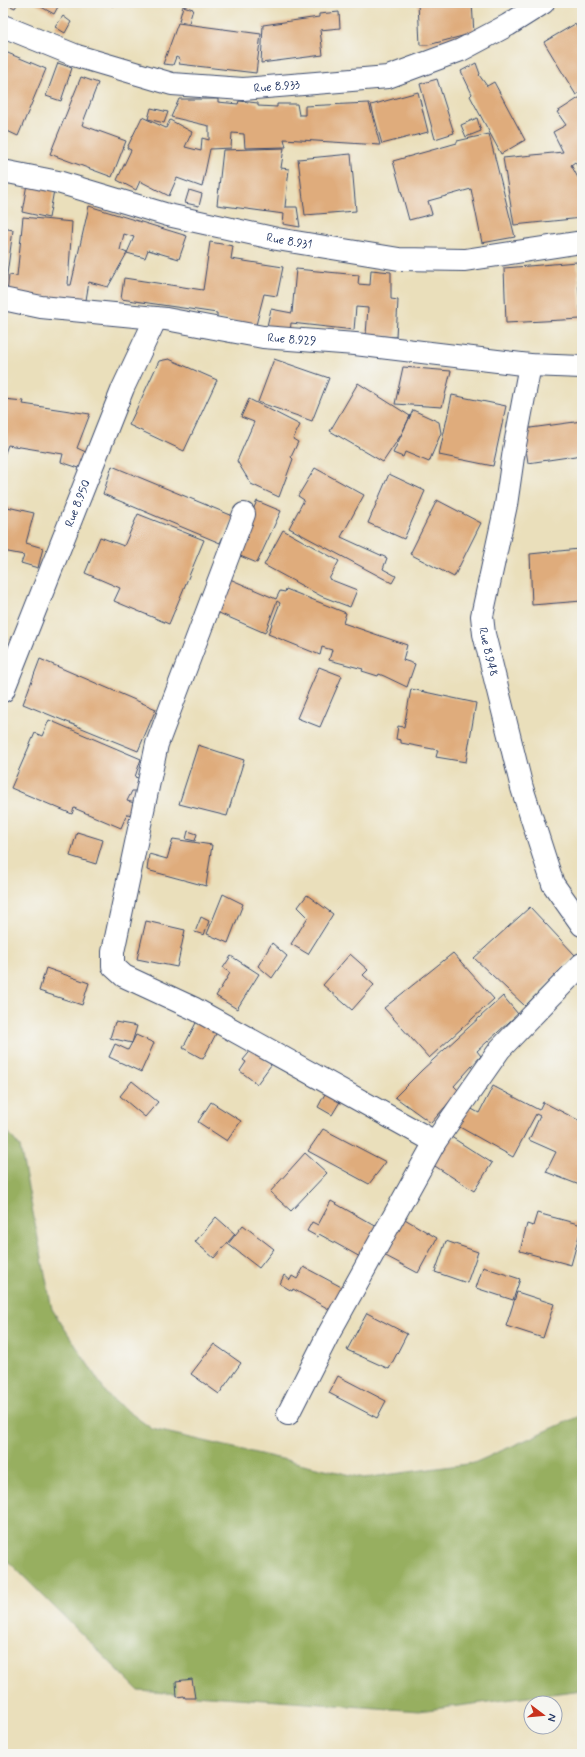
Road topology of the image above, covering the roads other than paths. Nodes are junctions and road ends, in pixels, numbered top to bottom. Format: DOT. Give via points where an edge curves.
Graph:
graph roads {
  1 [pos="543,3"];
  2 [pos="3,26"];
  3 [pos="3,171"];
  4 [pos="582,242"];
  5 [pos="3,299"];
  6 [pos="156,318"];
  7 [pos="530,365"];
  8 [pos="582,367"];
  9 [pos="244,514"];
  10 [pos="3,691"];
  11 [pos="582,925"];
  12 [pos="582,964"];
  13 [pos="435,1142"];
  14 [pos="288,1414"];
  1 -- 2 [label="street, Rue 8.933" via="461,50 388,76 243,89 172,84 77,56"];
  3 -- 4 [label="street, Rue 8.931" via="58,182 168,215 277,239 399,259 465,260"];
  5 -- 6 [label="street, Rue 8.929" via="41,307"];
  6 -- 7 [label="street, Rue 8.929" via="263,337 355,344"];
  6 -- 10 [label="street, Rue 8.950" via="123,388"];
  7 -- 8 [label="street, Rue 8.929"];
  7 -- 11 [label="street, Rue 8.948" via="506,505 482,616 484,634 522,788 553,884"];
  9 -- 13 [label="street" via="156,744 112,966 124,976 195,1009"];
  12 -- 13 [label="street" via="500,1049"];
  13 -- 14 [label="street" via="328,1335"];
}
